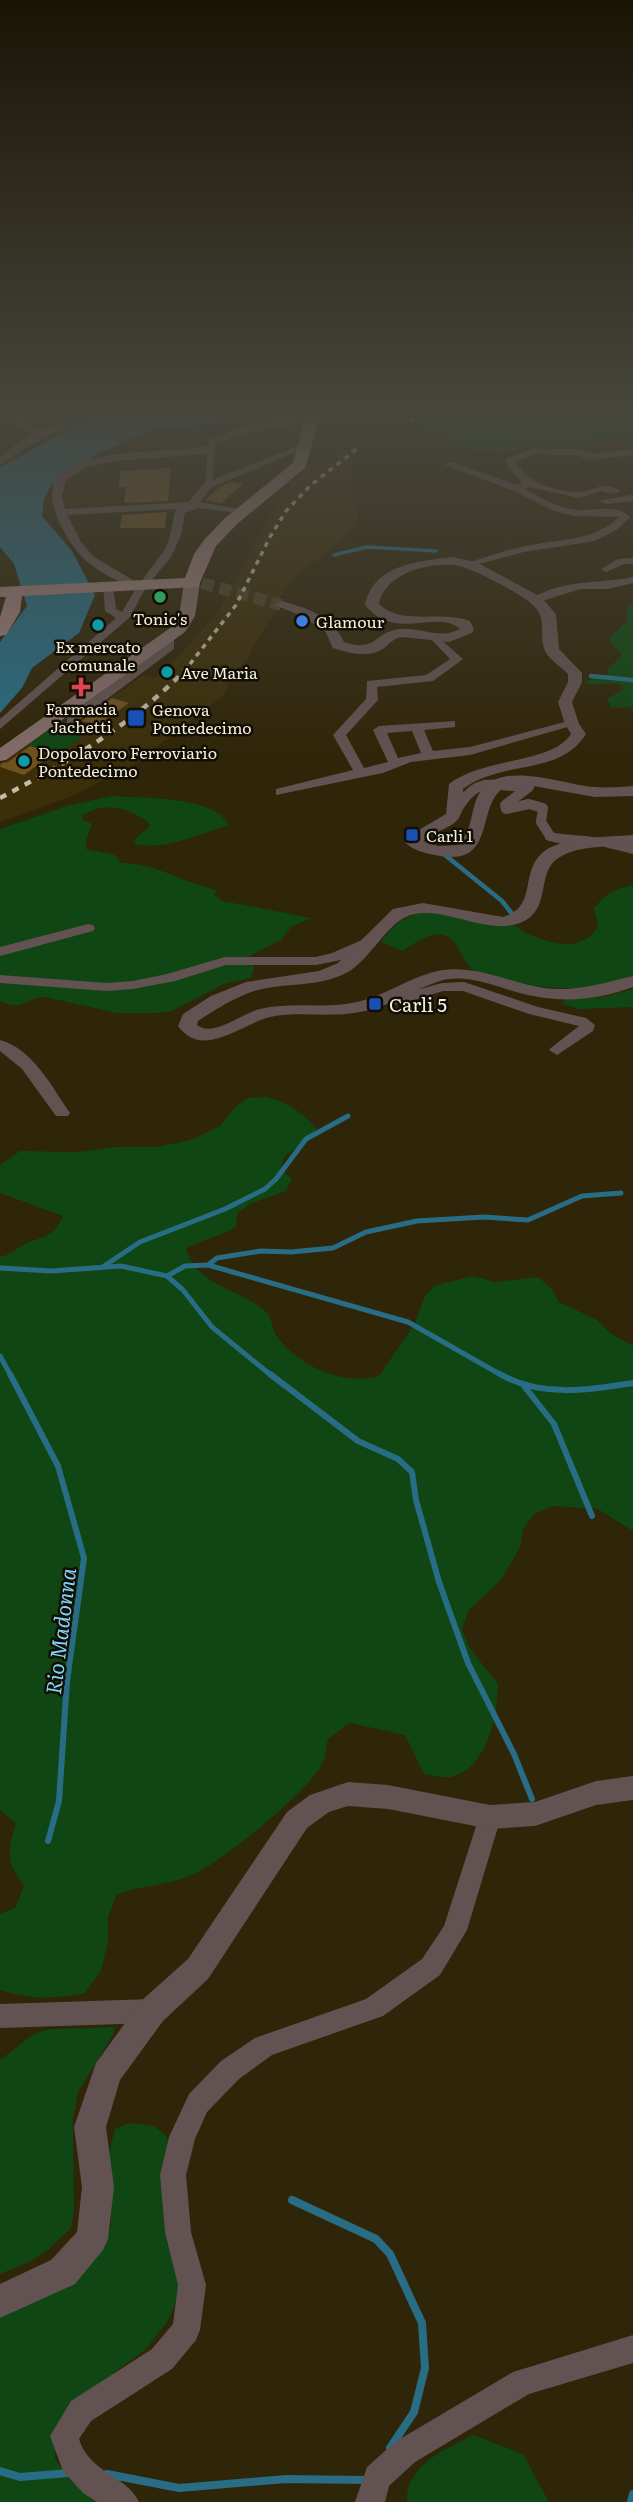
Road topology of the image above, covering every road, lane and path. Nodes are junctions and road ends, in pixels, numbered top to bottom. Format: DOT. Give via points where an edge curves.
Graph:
graph roads {
  1 [pos="69,530"];
  2 [pos="176,530"];
  3 [pos="223,530"];
  4 [pos="609,530"];
  5 [pos="633,561"];
  6 [pos="466,563"];
  7 [pos="606,569"];
  8 [pos="633,580"];
  9 [pos="144,583"];
  10 [pos="197,583"];
  11 [pos="99,586"];
  12 [pos="9,593"];
  13 [pos="536,600"];
  14 [pos="281,605"];
  15 [pos="0,611"];
  16 [pos="125,616"];
  17 [pos="0,618"];
  18 [pos="0,631"];
  19 [pos="168,637"];
  20 [pos="437,639"];
  21 [pos="71,720"];
  22 [pos="451,724"];
  23 [pos="572,724"];
  24 [pos="0,725"];
  25 [pos="416,727"];
  26 [pos="428,755"];
  27 [pos="0,756"];
  28 [pos="395,764"];
  29 [pos="360,772"];
  30 [pos="498,784"];
  31 [pos="633,791"];
  32 [pos="281,792"];
  33 [pos="456,811"];
  34 [pos="550,836"];
  35 [pos="633,840"];
  36 [pos="605,842"];
  37 [pos="633,849"];
  38 [pos="88,928"];
  39 [pos="375,938"];
  40 [pos="0,952"];
  41 [pos="0,979"];
  42 [pos="633,981"];
  43 [pos="386,998"];
  44 [pos="0,1045"];
  45 [pos="557,1050"];
  46 [pos="62,1113"];
  47 [pos="633,1788"];
  48 [pos="490,1817"];
  49 [pos="152,2011"];
  50 [pos="0,2016"];
  51 [pos="0,2301"];
  52 [pos="633,2349"];
  53 [pos="124,2502"];
  54 [pos="370,2502"];
  1 -- 9 [label="street" via="90,559"];
  2 -- 9 [label="street" via="172,545"];
  3 -- 10 [label="main road" via="202,554"];
  4 -- 6 [label="street" via="585,540"];
  5 -- 7 [label="street"];
  6 -- 13 [label="street"];
  6 -- 20 [label="street" via="410,567 386,579 373,597 377,612 396,620 447,617 465,624 467,630 460,636"];
  8 -- 13 [label="street" via="579,586"];
  9 -- 10 [label="main road"];
  9 -- 11 [label="main road"];
  9 -- 16 [label="street"];
  10 -- 19 [label="main road" via="184,623"];
  11 -- 12 [label="main road"];
  11 -- 16 [label="street" via="111,611"];
  12 -- 18 [label="main road" via="12,612"];
  13 -- 23 [label="street" via="549,614 552,650 575,673 565,702"];
  14 -- 20 [label="street" via="307,613 331,629 338,645 352,649 377,647 394,634"];
  15 -- 17 [label="street" via="5,611"];
  16 -- 24 [label="street"];
  19 -- 21 [label="street" via="170,647"];
  19 -- 27 [label="main road"];
  20 -- 29 [label="street" via="457,659 429,678 371,684 372,700 340,735"];
  22 -- 25 [label="street"];
  23 -- 26 [label="street" via="470,751"];
  23 -- 33 [label="street" via="579,734 576,743 563,752 463,778 456,787"];
  25 -- 26 [label="street"];
  25 -- 28 [label="street" via="379,730"];
  26 -- 28 [label="street"];
  28 -- 29 [label="street"];
  29 -- 32 [label="street"];
  30 -- 31 [label="street" via="523,781 594,792"];
  30 -- 33 [label="street" via="469,791"];
  30 -- 33 [label="street" via="486,793 469,844 440,853 413,842 418,834 440,826"];
  30 -- 34 [label="street" via="529,787 521,796 512,797 506,809 539,805 543,808 541,822"];
  34 -- 36 [label="street"];
  35 -- 36 [label="street"];
  36 -- 37 [label="street"];
  36 -- 39 [label="street" via="548,856 541,866 535,899 517,919 504,922 423,908 399,913"];
  38 -- 40 [label="street"];
  39 -- 41 [label="street" via="336,957 299,962 225,961 133,985"];
  39 -- 43 [label="street" via="344,967 323,976 252,986 217,1000 189,1018 187,1026 201,1035 215,1034 258,1014 360,1007"];
  42 -- 43 [label="street" via="582,995 543,993 482,978 447,975"];
  43 -- 45 [label="street" via="399,1000 442,987 464,986 587,1025"];
  44 -- 46 [label="street" via="28,1065"];
  47 -- 48 [label="street" via="596,1793 535,1814"];
  48 -- 49 [label="street" via="388,1797 348,1794 320,1803 297,1821 198,1969"];
  48 -- 53 [label="street" via="455,1930 431,1967 374,2008 264,2046 230,2070 198,2103 182,2137 173,2175 178,2232 192,2285 186,2330 162,2360 81,2411 64,2435 69,2457 81,2475"];
  49 -- 50 [label="street"];
  49 -- 51 [label="street" via="107,2073 90,2127 98,2187 92,2239 63,2272"];
  52 -- 54 [label="street" via="523,2382 405,2452 377,2477"];
}
